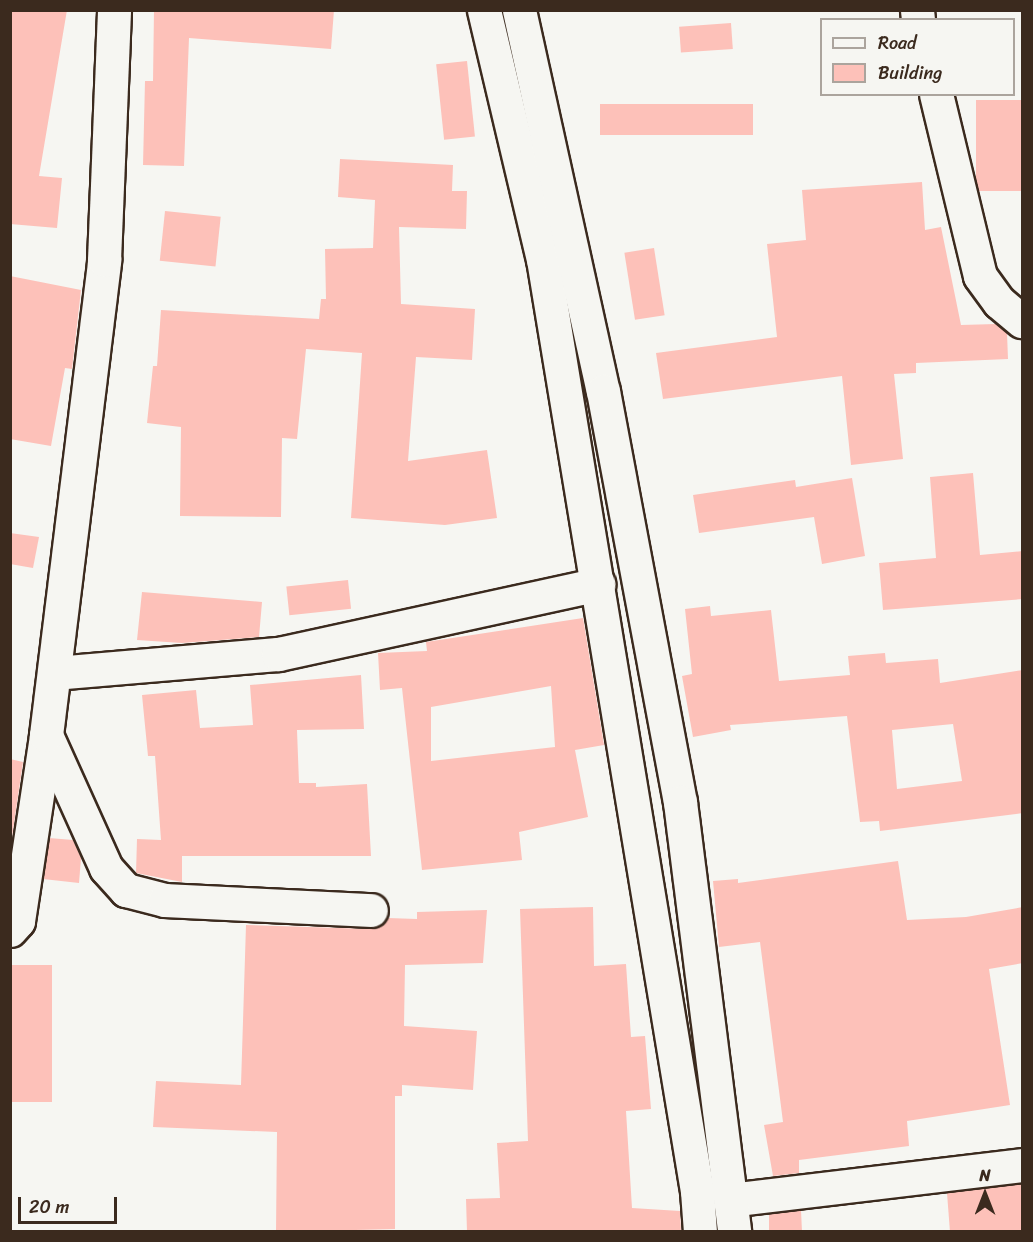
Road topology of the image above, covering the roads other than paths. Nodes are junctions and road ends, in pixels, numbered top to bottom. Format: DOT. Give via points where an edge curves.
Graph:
graph roads {
  1 [pos="114,10"];
  2 [pos="484,10"];
  3 [pos="519,10"];
  4 [pos="936,96"];
  5 [pos="1023,321"];
  6 [pos="598,584"];
  7 [pos="55,673"];
  8 [pos="46,735"];
  9 [pos="371,910"];
  10 [pos="10,930"];
  11 [pos="1023,1165"];
  12 [pos="732,1216"];
  13 [pos="700,1232"];
  1 -- 7 [label="street" via="104,260"];
  2 -- 6 [label="street" via="543,259"];
  3 -- 12 [label="street" via="603,391 680,802"];
  4 -- 5 [label="street" via="980,276 999,302"];
  6 -- 7 [label="street" via="278,654"];
  6 -- 13 [label="street"];
  7 -- 8 [label="street"];
  8 -- 9 [label="street" via="106,868 126,890 165,900"];
  8 -- 10 [label="street" via="18,921"];
  11 -- 12 [label="street"];
}
